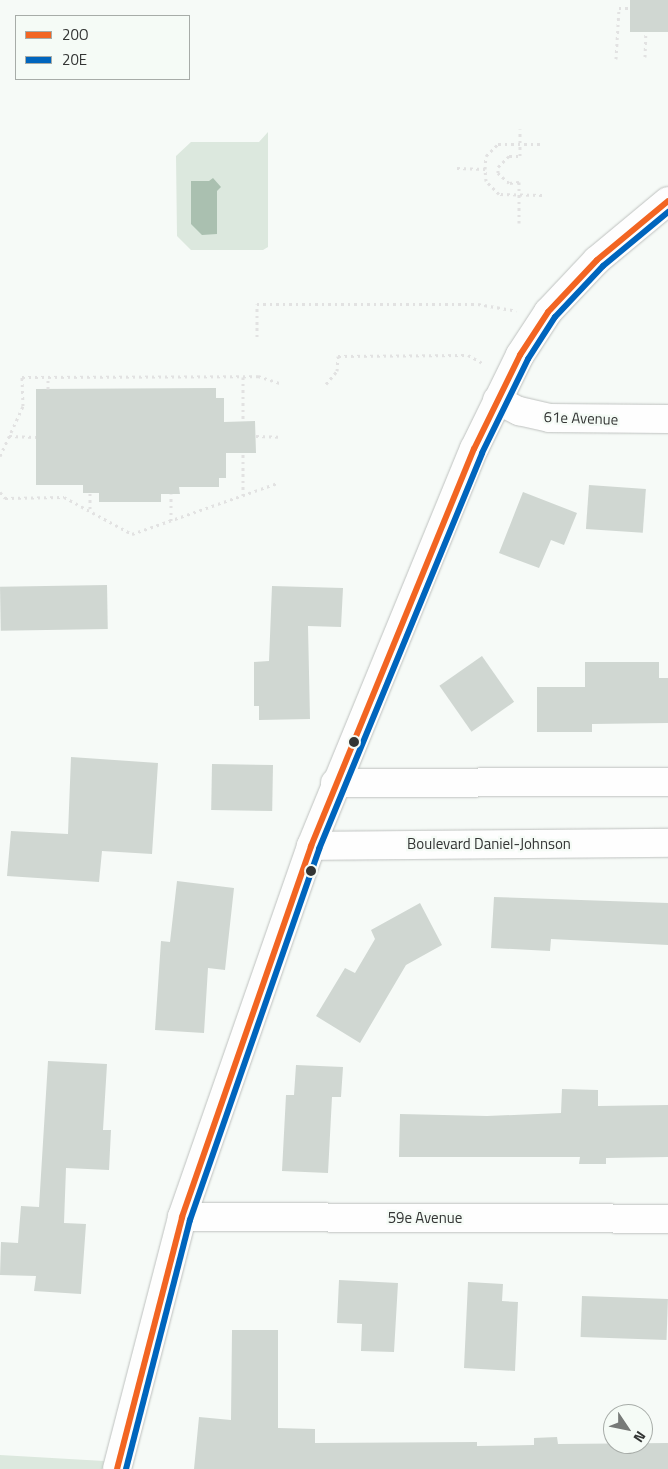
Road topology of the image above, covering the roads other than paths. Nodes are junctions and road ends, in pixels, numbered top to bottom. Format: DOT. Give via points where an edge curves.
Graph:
graph roads {
  1 [pos="668,201"];
  2 [pos="497,400"];
  3 [pos="668,419"];
  4 [pos="668,782"];
  5 [pos="335,783"];
  6 [pos="668,843"];
  7 [pos="310,846"];
  8 [pos="182,1218"];
  9 [pos="668,1219"];
  10 [pos="117,1469"];
  1 -- 2 [label="street" via="597,260 548,312 520,355"];
  2 -- 3 [label="street, 61e Avenue" via="519,411 549,418"];
  2 -- 5 [label="street"];
  4 -- 5 [label="street"];
  5 -- 7 [label="street"];
  6 -- 7 [label="street, Boulevard Daniel-Johnson"];
  7 -- 8 [label="street"];
  8 -- 9 [label="street, 59e Avenue"];
  8 -- 10 [label="street"];
}
